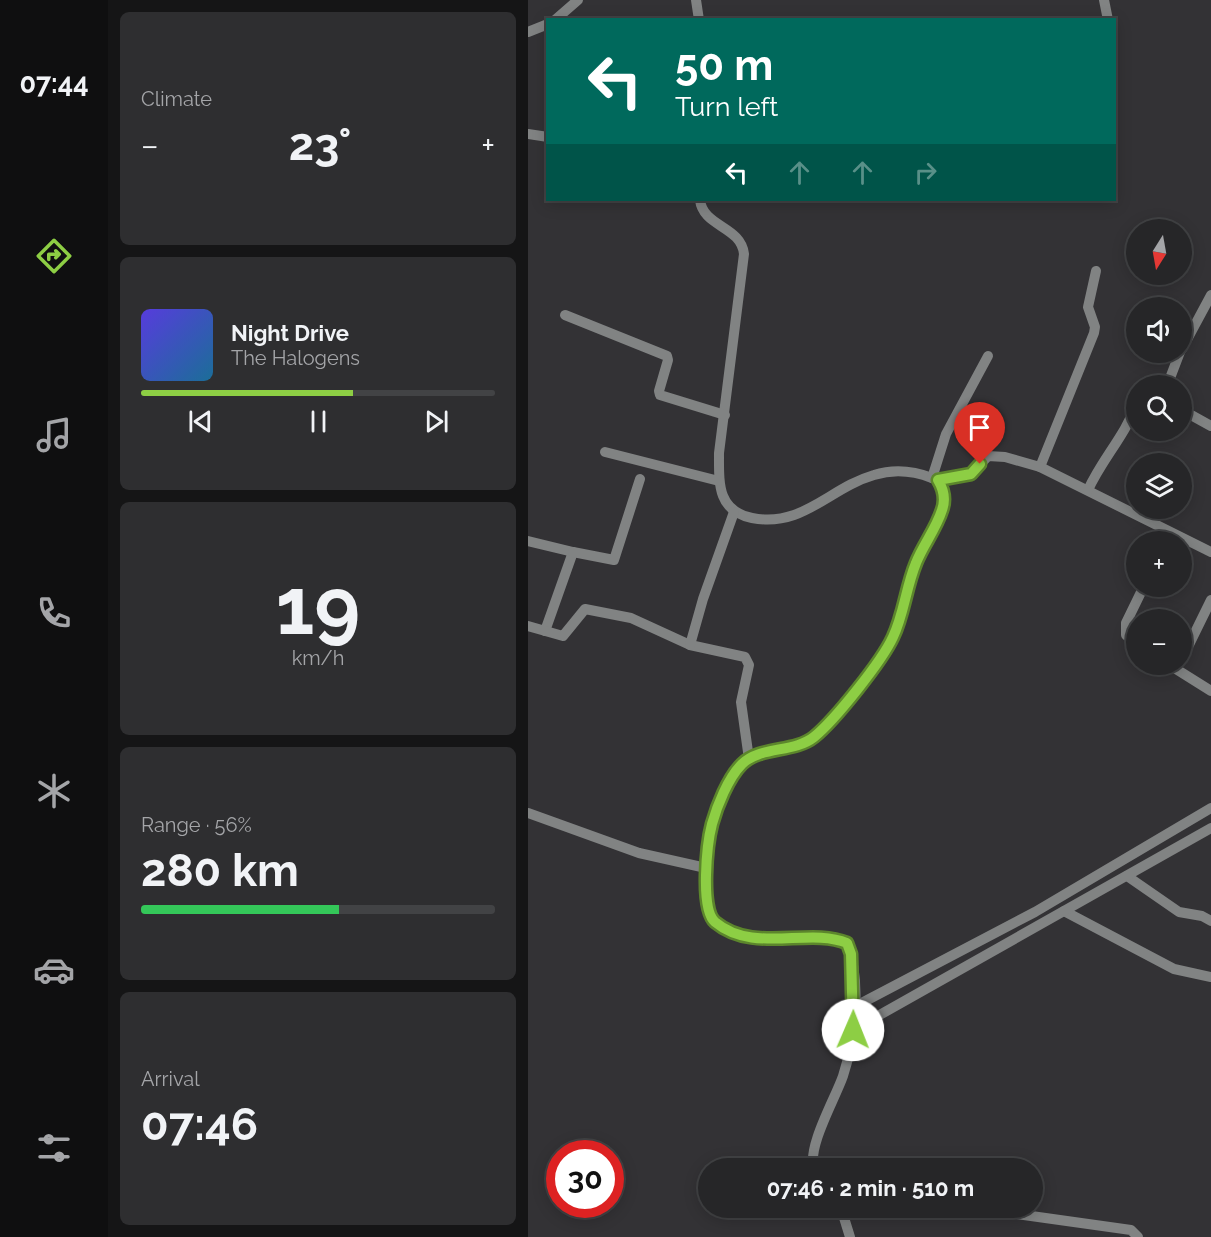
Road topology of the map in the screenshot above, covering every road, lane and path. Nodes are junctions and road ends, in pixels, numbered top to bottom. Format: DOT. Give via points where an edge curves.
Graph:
graph roads {
  1 [pos="578,0"];
  2 [pos="696,0"];
  3 [pos="1104,0"];
  4 [pos="557,18"];
  5 [pos="699,18"];
  6 [pos="1108,18"];
  7 [pos="546,25"];
  8 [pos="528,32"];
  9 [pos="528,134"];
  10 [pos="546,137"];
  11 [pos="700,201"];
  12 [pos="1096,271"];
  13 [pos="1211,295"];
  14 [pos="565,315"];
  15 [pos="1192,330"];
  16 [pos="988,356"];
  17 [pos="725,415"];
  18 [pos="1192,416"];
  19 [pos="1211,426"];
  20 [pos="1126,430"];
  21 [pos="604,452"];
  22 [pos="1040,467"];
  23 [pos="640,479"];
  24 [pos="935,479"];
  25 [pos="719,481"];
  26 [pos="1088,490"];
  27 [pos="734,512"];
  28 [pos="1171,531"];
  29 [pos="528,541"];
  30 [pos="1192,542"];
  31 [pos="573,552"];
  32 [pos="1211,552"];
  33 [pos="1211,600"];
  34 [pos="528,626"];
  35 [pos="545,631"];
  36 [pos="1192,638"];
  37 [pos="690,645"];
  38 [pos="1188,675"];
  39 [pos="1211,691"];
  40 [pos="749,759"];
  41 [pos="1211,808"];
  42 [pos="528,813"];
  43 [pos="1211,828"];
  44 [pos="706,868"];
  45 [pos="1127,876"];
  46 [pos="1064,911"];
  47 [pos="1211,921"];
  48 [pos="1211,977"];
  49 [pos="855,1007"];
  50 [pos="853,1030"];
  51 [pos="813,1158"];
  52 [pos="846,1218"];
  53 [pos="1043,1218"];
  54 [pos="850,1237"];
  55 [pos="1138,1237"];
  1 -- 4 [label="street"];
  2 -- 5 [label="street"];
  3 -- 6 [label="street"];
  7 -- 8 [label="street"];
  9 -- 10 [label="street"];
  11 -- 17 [label="street" via="707,216 738,237 743,245"];
  12 -- 22 [label="street" via="1088,307 1095,333"];
  13 -- 15 [label="street"];
  14 -- 17 [label="street" via="662,354 668,360 660,395"];
  16 -- 24 [label="street" via="946,434"];
  17 -- 25 [label="street"];
  18 -- 19 [label="street"];
  20 -- 26 [label="street" via="1099,465"];
  21 -- 25 [label="street"];
  22 -- 24 [label="street" via="988,456 971,474"];
  22 -- 26 [label="street"];
  23 -- 31 [label="street" via="614,560"];
  24 -- 27 [label="street" via="907,472 874,475 782,520 763,520"];
  24 -- 40 [label="street" via="944,491 943,509 917,560 893,637 880,659 812,739"];
  25 -- 27 [label="street" via="722,495"];
  26 -- 28 [label="street"];
  27 -- 37 [label="street"];
  29 -- 31 [label="street"];
  30 -- 32 [label="street"];
  31 -- 35 [label="street"];
  33 -- 36 [label="street"];
  34 -- 35 [label="street"];
  35 -- 37 [label="street" via="563,636 585,609 631,618"];
  37 -- 40 [label="street" via="748,660 741,702"];
  38 -- 39 [label="street"];
  40 -- 44 [label="street" via="734,776 717,810"];
  41 -- 49 [label="street" via="1035,912"];
  42 -- 44 [label="street" via="639,853"];
  43 -- 45 [label="street"];
  44 -- 49 [label="street" via="707,909 713,920 729,931 749,937 837,939 847,943"];
  45 -- 46 [label="street"];
  45 -- 47 [label="street" via="1179,912"];
  46 -- 48 [label="street" via="1174,969"];
  46 -- 50 [label="street"];
  49 -- 50 [label="street"];
  50 -- 51 [label="street" via="842,1077"];
  52 -- 54 [label="street"];
  53 -- 55 [label="street" via="1131,1230"];
}
